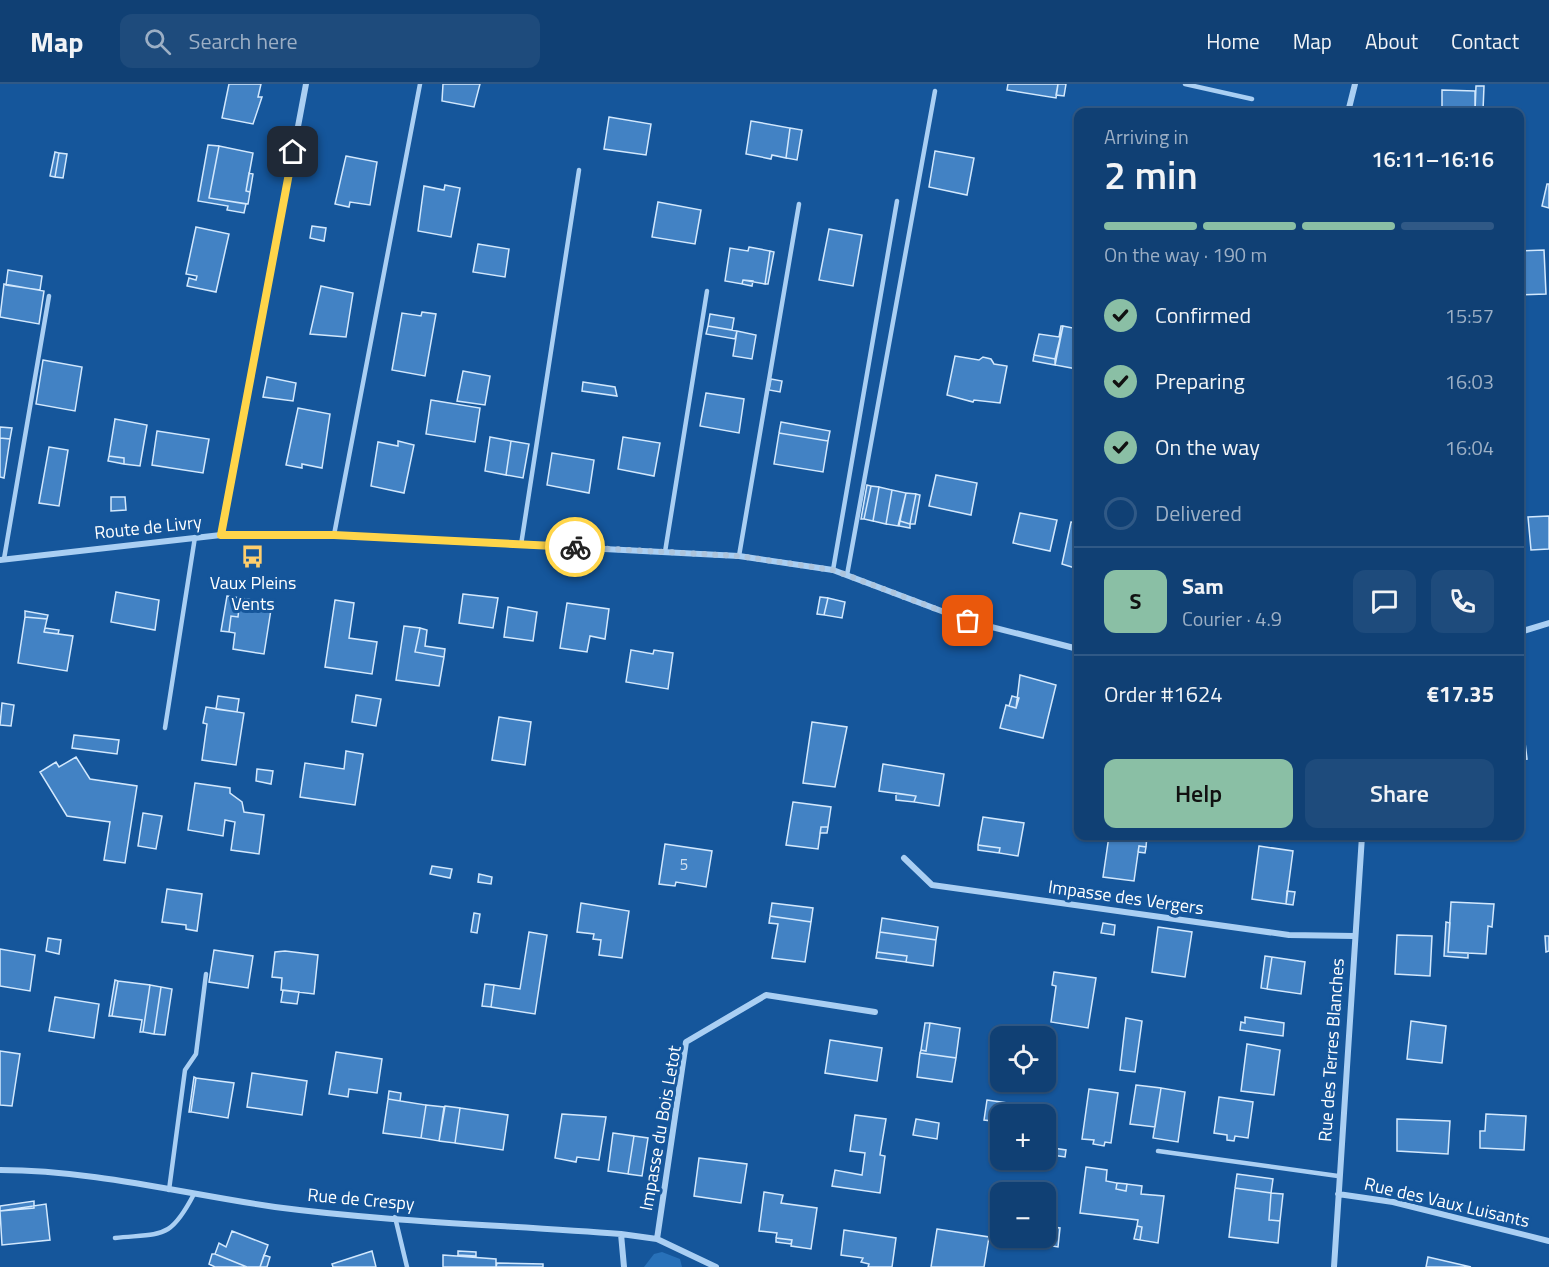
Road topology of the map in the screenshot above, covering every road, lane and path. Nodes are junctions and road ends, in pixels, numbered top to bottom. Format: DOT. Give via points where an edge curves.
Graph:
graph roads {
  1 [pos="306,84"];
  2 [pos="420,84"];
  3 [pos="1185,84"];
  4 [pos="1355,84"];
  5 [pos="935,91"];
  6 [pos="1252,99"];
  7 [pos="1349,108"];
  8 [pos="579,170"];
  9 [pos="897,201"];
  10 [pos="799,204"];
  11 [pos="707,291"];
  12 [pos="49,296"];
  13 [pos="221,535"];
  14 [pos="334,535"];
  15 [pos="195,537"];
  16 [pos="521,545"];
  17 [pos="665,552"];
  18 [pos="739,556"];
  19 [pos="2,560"];
  20 [pos="833,570"];
  21 [pos="847,575"];
  22 [pos="1549,623"];
  23 [pos="1524,631"];
  24 [pos="1074,648"];
  25 [pos="165,728"];
  26 [pos="1362,840"];
  27 [pos="904,858"];
  28 [pos="1354,936"];
  29 [pos="206,974"];
  30 [pos="875,1011"];
  31 [pos="1158,1151"];
  32 [pos="0,1170"];
  33 [pos="1338,1176"];
  34 [pos="169,1190"];
  35 [pos="194,1194"];
  36 [pos="1338,1194"];
  37 [pos="395,1217"];
  38 [pos="621,1233"];
  39 [pos="115,1238"];
  40 [pos="657,1239"];
  41 [pos="1549,1241"];
  42 [pos="407,1267"];
  43 [pos="624,1267"];
  44 [pos="716,1267"];
  45 [pos="1334,1267"];
  1 -- 13 [label="street"];
  2 -- 14 [label="lane"];
  3 -- 6 [label="lane"];
  4 -- 7 [label="street"];
  5 -- 21 [label="lane"];
  8 -- 16 [label="lane"];
  9 -- 20 [label="lane"];
  10 -- 18 [label="lane"];
  11 -- 17 [label="lane"];
  12 -- 19 [label="lane"];
  13 -- 14 [label="street, Route de Livry"];
  13 -- 15 [label="street, Route de Livry"];
  14 -- 16 [label="street, Route de Livry"];
  15 -- 19 [label="street, Route de Livry"];
  15 -- 25 [label="lane"];
  16 -- 17 [label="street, Route de Livry"];
  17 -- 18 [label="street, Route de Livry"];
  18 -- 20 [label="street, Route de Livry"];
  20 -- 21 [label="street, Route de Livry"];
  21 -- 24 [label="street, Route de Livry" via="968,621"];
  22 -- 23 [label="street"];
  26 -- 28 [label="street, Rue des Terres Blanches"];
  27 -- 28 [label="street, Impasse des Vergers" via="932,885 1289,935"];
  28 -- 33 [label="street, Rue des Terres Blanches"];
  29 -- 34 [label="lane" via="196,1054 185,1070"];
  30 -- 40 [label="street, Impasse du Bois Letot" via="766,995 686,1042"];
  31 -- 33 [label="lane"];
  32 -- 34 [label="street, Rue de Crespy"];
  33 -- 36 [label="street, Rue des Terres Blanches"];
  34 -- 35 [label="street, Rue de Crespy"];
  35 -- 37 [label="street, Rue de Crespy" via="278,1207"];
  35 -- 39 [label="lane" via="181,1218 165,1233"];
  36 -- 41 [label="street, Rue des Vaux Luisants" via="1393,1202"];
  36 -- 45 [label="street, Rue des Terres Blanches"];
  37 -- 38 [label="street, Rue de Crespy"];
  37 -- 42 [label="lane"];
  38 -- 40 [label="street, Rue de Crespy"];
  38 -- 43 [label="street"];
  40 -- 44 [label="street, Rue de Crespy"];
}
